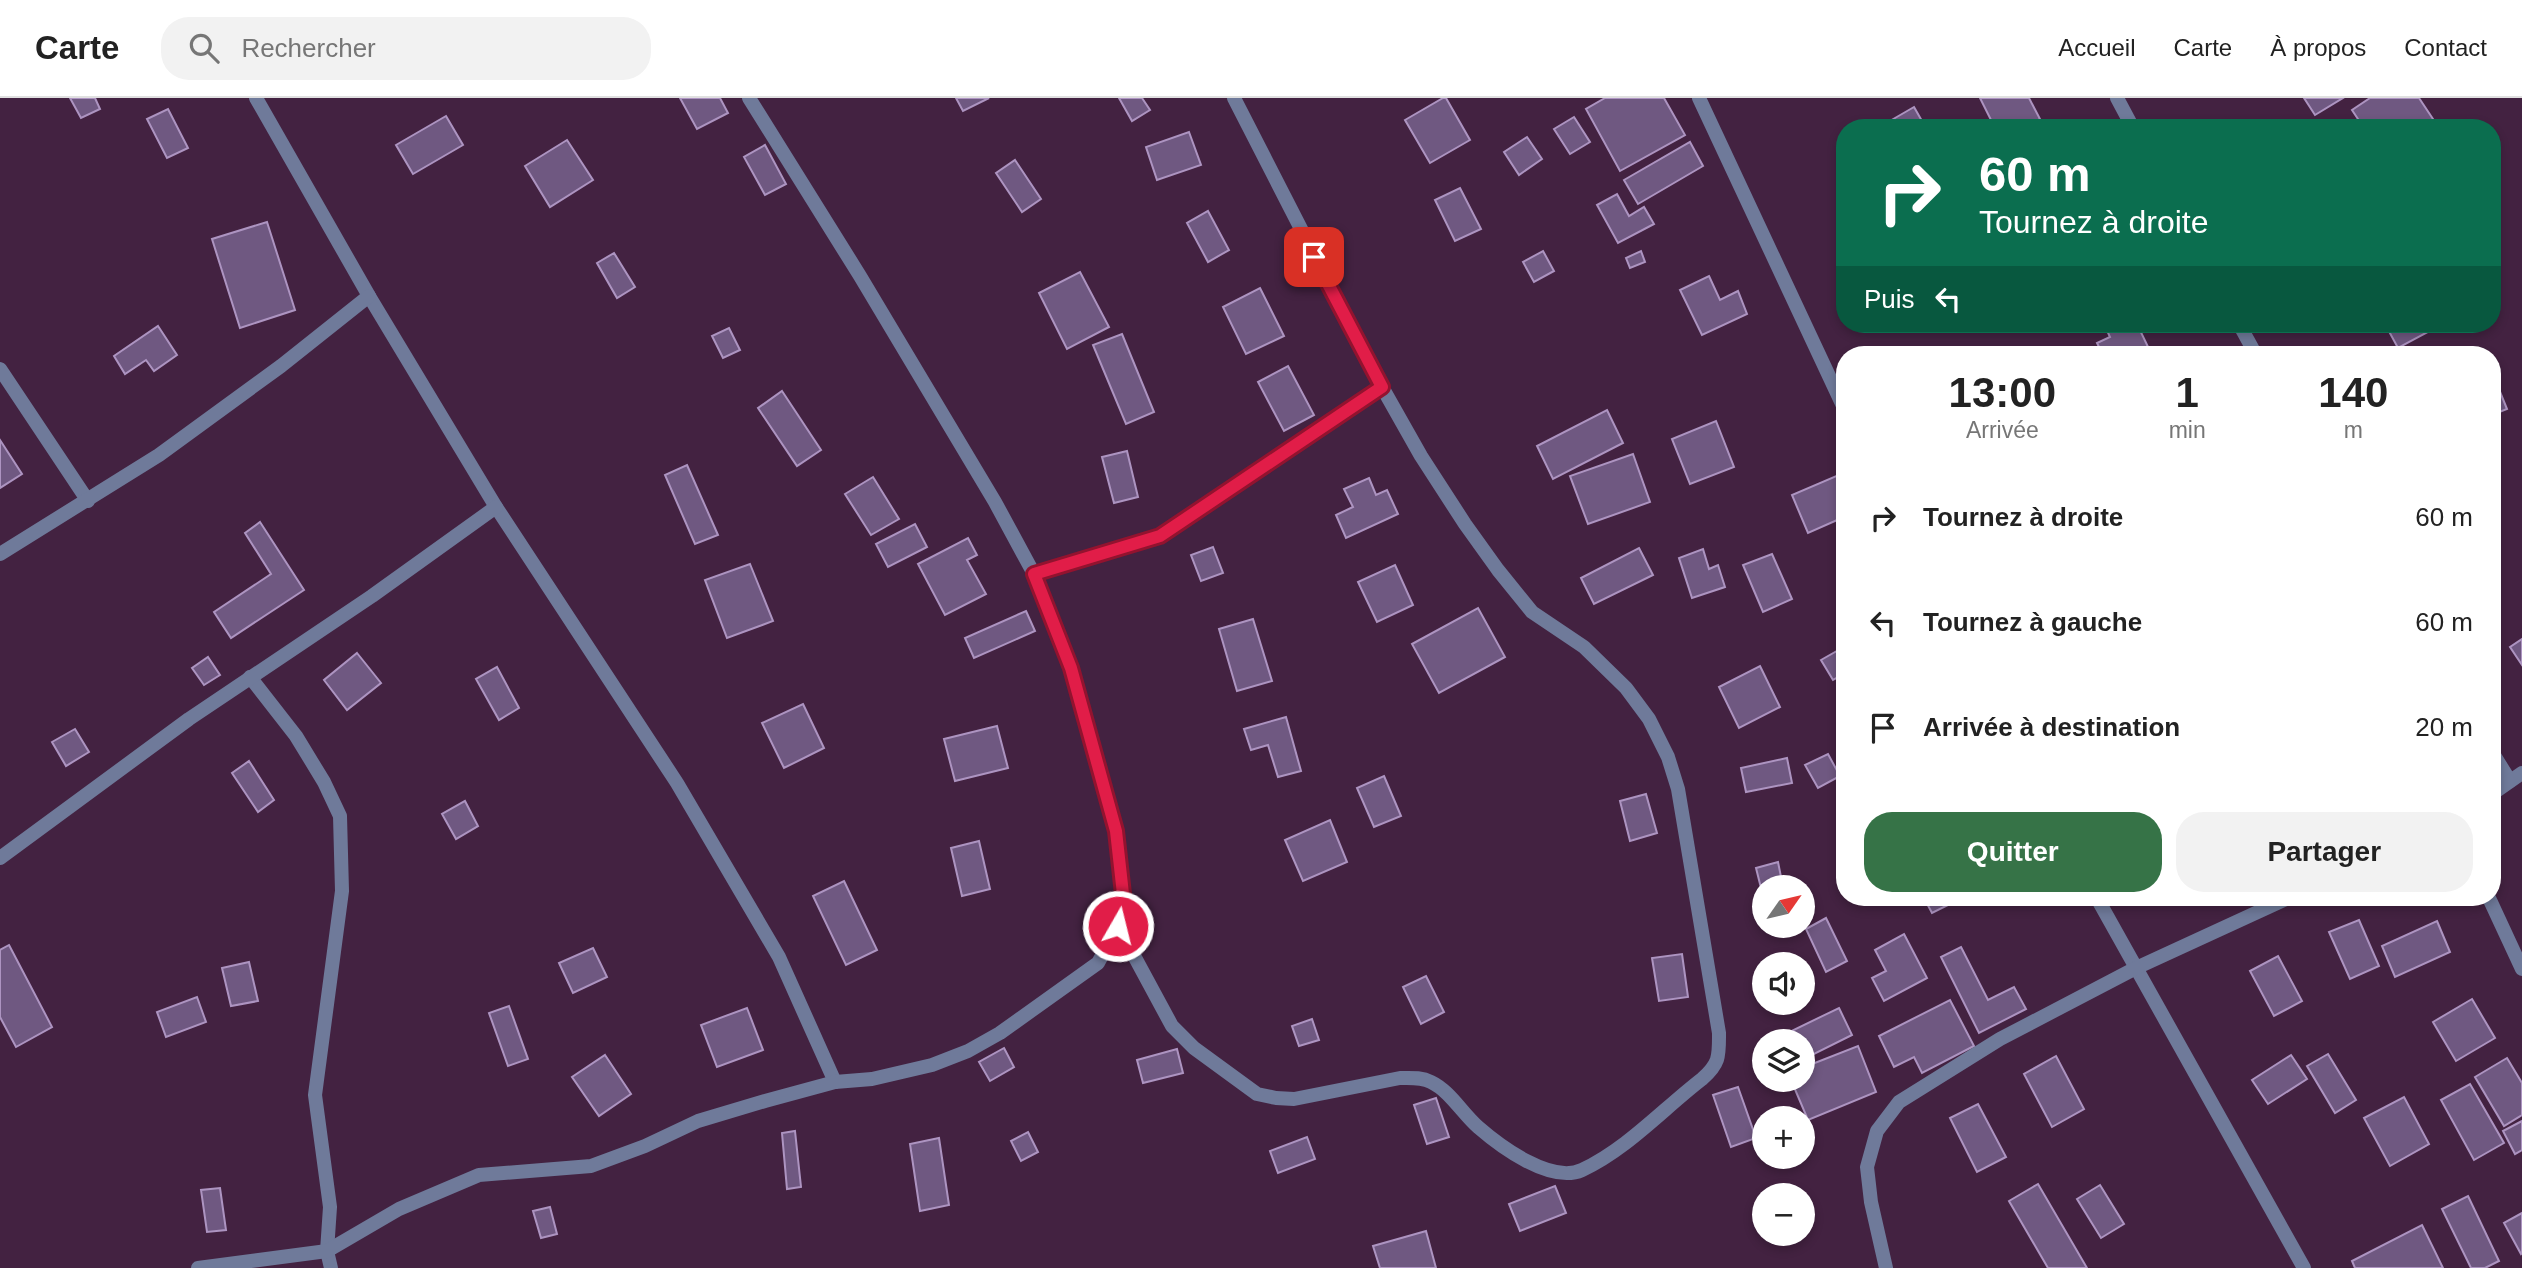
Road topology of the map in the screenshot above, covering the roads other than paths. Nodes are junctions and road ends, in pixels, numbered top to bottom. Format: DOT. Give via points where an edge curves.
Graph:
graph roads {
  1 [pos="256,98"];
  2 [pos="749,98"];
  3 [pos="1234,98"];
  4 [pos="1699,98"];
  5 [pos="2117,98"];
  6 [pos="2128,119"];
  7 [pos="369,296"];
  8 [pos="0,369"];
  9 [pos="1382,387"];
  10 [pos="1836,391"];
  11 [pos="88,501"];
  12 [pos="496,507"];
  13 [pos="0,554"];
  14 [pos="1034,574"];
  15 [pos="250,677"];
  16 [pos="2501,761"];
  17 [pos="2516,777"];
  18 [pos="2501,788"];
  19 [pos="0,858"];
  20 [pos="2101,906"];
  21 [pos="2271,906"];
  22 [pos="2493,906"];
  23 [pos="1118,926"];
  24 [pos="2136,968"];
  25 [pos="2522,969"];
  26 [pos="835,1082"];
  27 [pos="327,1251"];
  28 [pos="198,1268"];
  29 [pos="331,1268"];
  30 [pos="1886,1268"];
  31 [pos="2304,1268"];
  1 -- 7 [label="street"];
  2 -- 14 [label="street" via="995,502"];
  3 -- 9 [label="street"];
  4 -- 10 [label="street"];
  5 -- 6 [label="street"];
  7 -- 11 [label="street" via="159,455"];
  7 -- 12 [label="street"];
  8 -- 11 [label="street"];
  9 -- 14 [label="street" via="1160,536"];
  9 -- 23 [label="street" via="1421,456 1498,570 1532,612 1584,648 1626,688 1668,757 1686,830 1713,989 1719,1033 1715,1067 1605,1158 1579,1172 1561,1174 1537,1167 1492,1138 1433,1083 1418,1077 1294,1099 1257,1094 1172,1026"];
  11 -- 13 [label="street"];
  12 -- 15 [label="street"];
  12 -- 26 [label="street" via="677,783 779,957"];
  14 -- 23 [label="street" via="1071,668 1116,831 1123,894"];
  15 -- 19 [label="street"];
  15 -- 27 [label="street" via="296,736 340,816 342,891 315,1095 330,1207"];
  16 -- 17 [label="street"];
  17 -- 18 [label="street"];
  20 -- 24 [label="street"];
  21 -- 24 [label="street"];
  22 -- 25 [label="street"];
  23 -- 26 [label="street" via="1098,963 968,1051 906,1072"];
  24 -- 30 [label="street" via="2000,1039 1899,1101 1877,1131 1867,1167"];
  24 -- 31 [label="street"];
  26 -- 27 [label="street" via="698,1121 591,1166 479,1175 400,1209"];
  27 -- 28 [label="street"];
  27 -- 29 [label="street"];
}
